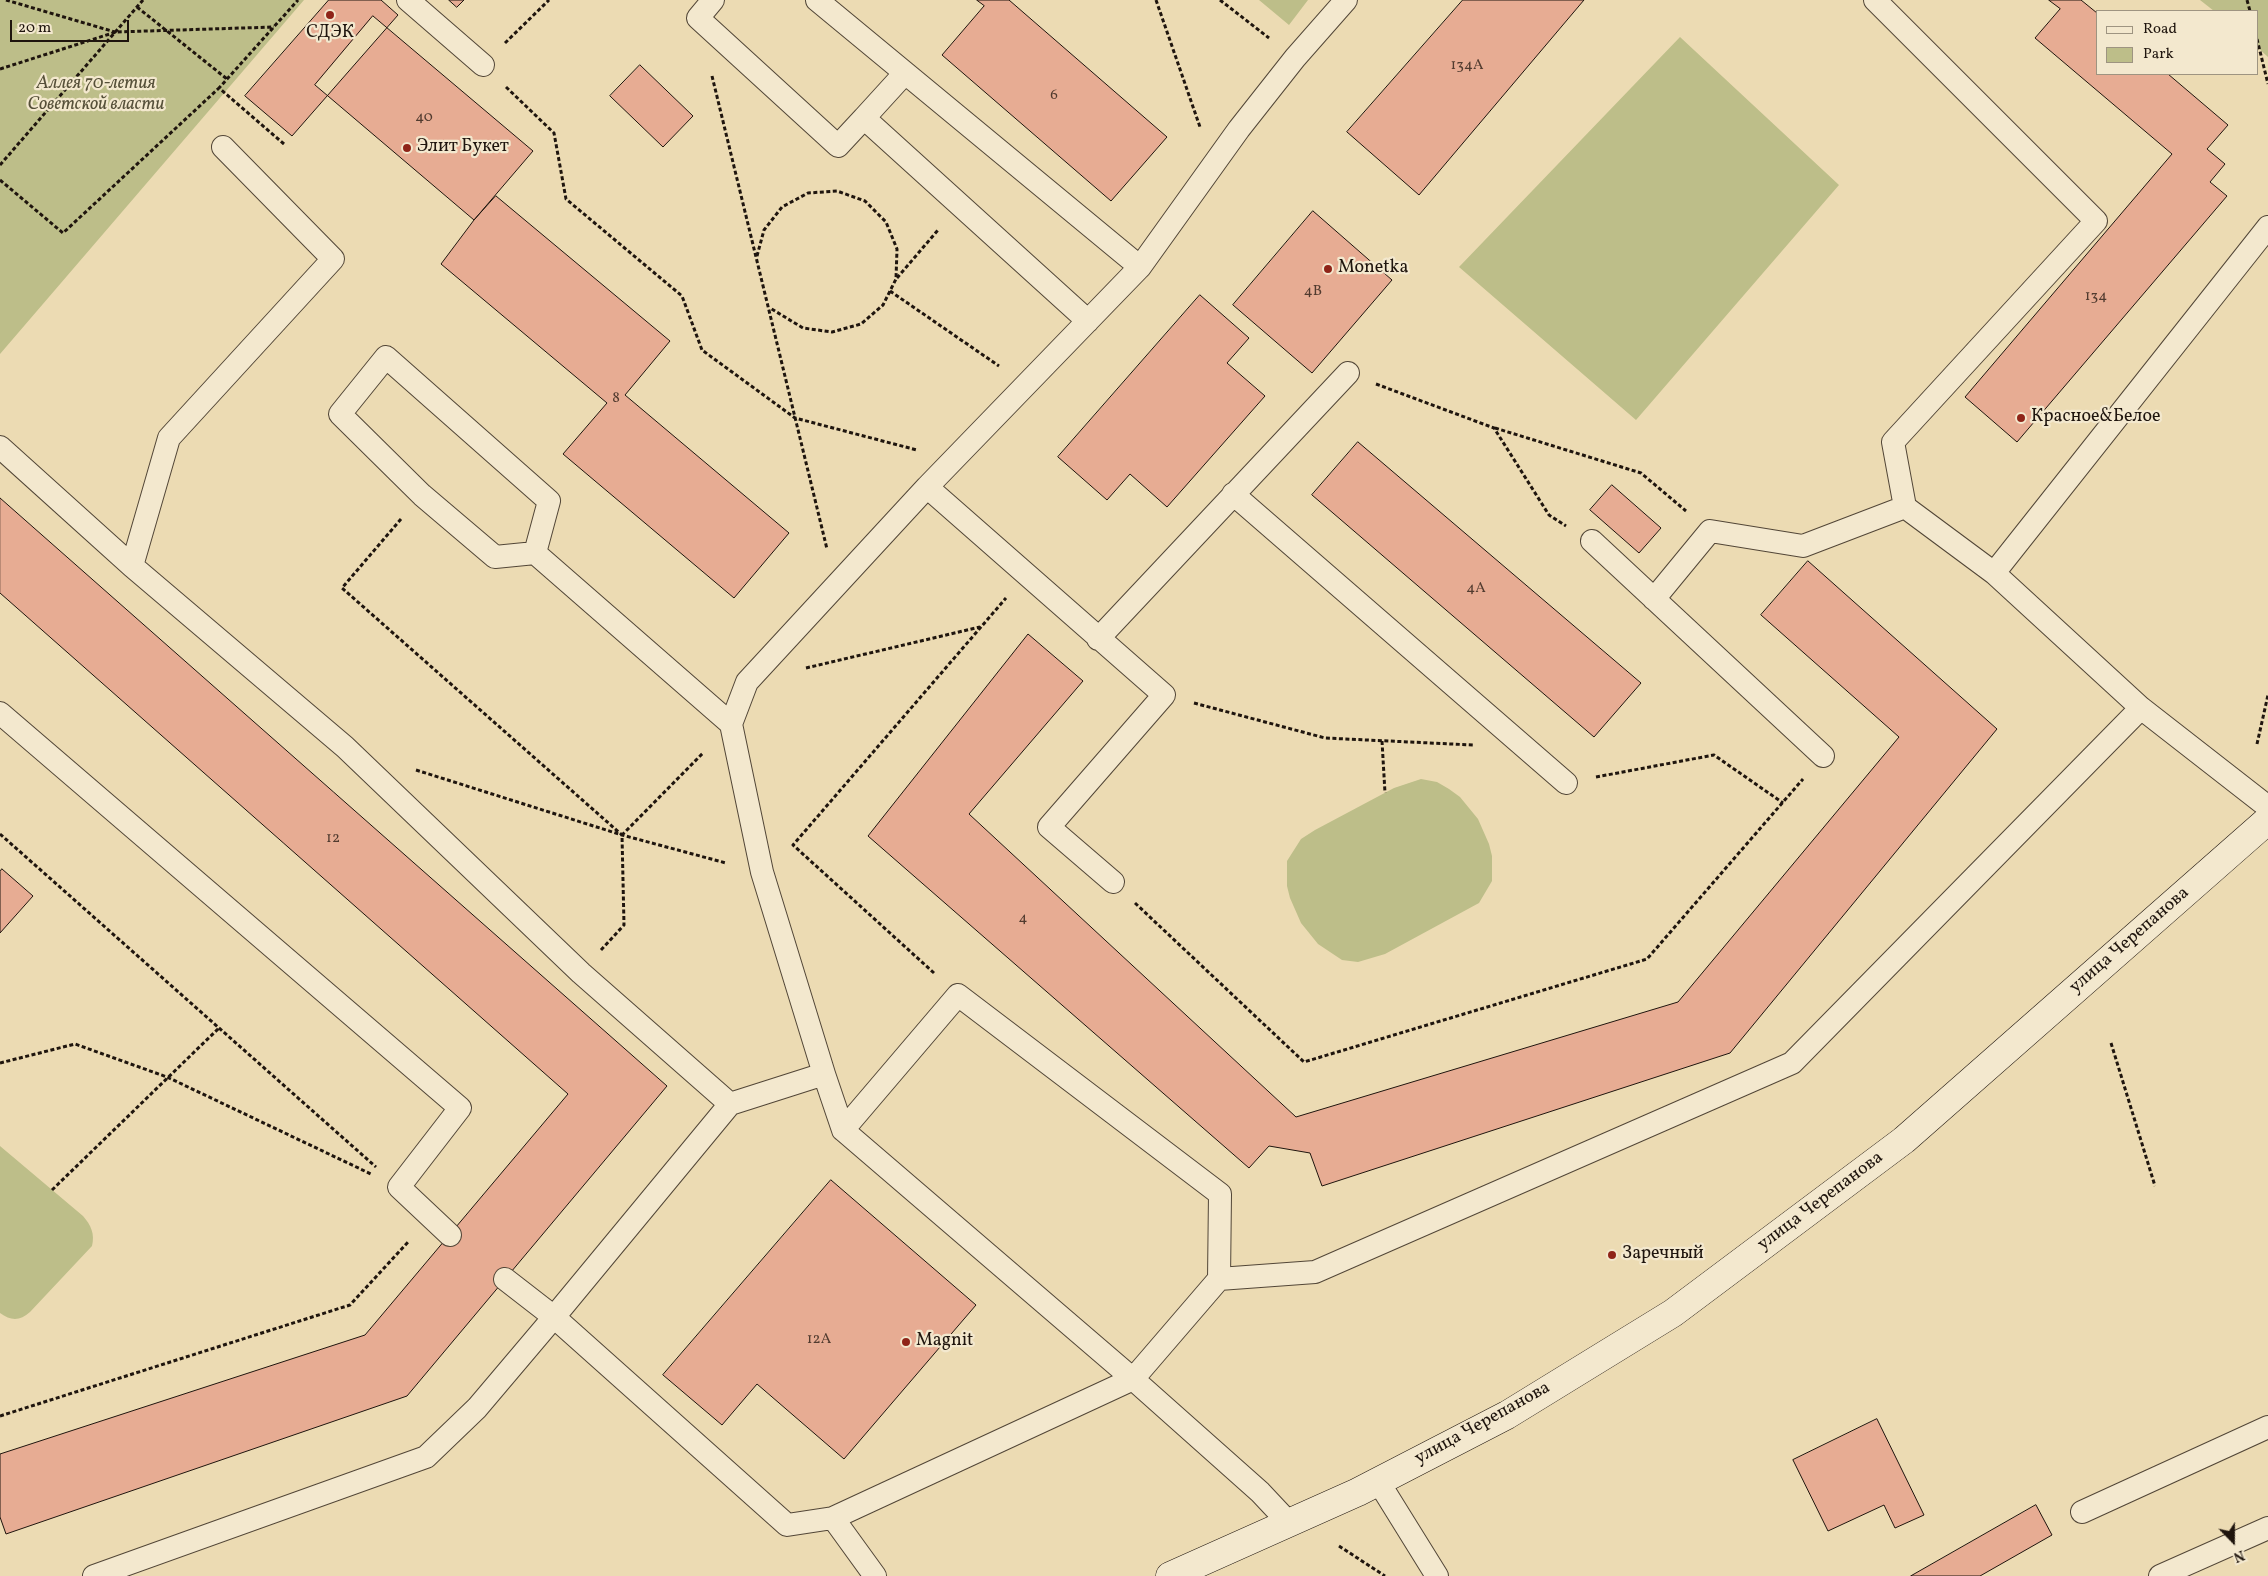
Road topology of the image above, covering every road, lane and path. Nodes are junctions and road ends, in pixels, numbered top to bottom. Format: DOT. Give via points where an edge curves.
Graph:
graph roads {
  1 [pos="6,0"];
  2 [pos="143,0"];
  3 [pos="298,0"];
  4 [pos="408,0"];
  5 [pos="549,0"];
  6 [pos="713,0"];
  7 [pos="817,0"];
  8 [pos="1156,0"];
  9 [pos="1220,0"];
  10 [pos="1346,0"];
  11 [pos="1875,0"];
  12 [pos="137,7"];
  13 [pos="274,27"];
  14 [pos="166,30"];
  15 [pos="116,32"];
  16 [pos="2258,43"];
  17 [pos="1295,58"];
  18 [pos="483,65"];
  19 [pos="0,69"];
  20 [pos="905,73"];
  21 [pos="712,75"];
  22 [pos="227,79"];
  23 [pos="2268,84"];
  24 [pos="219,88"];
  25 [pos="864,118"];
  26 [pos="284,144"];
  27 [pos="223,147"];
  28 [pos="0,165"];
  29 [pos="1213,165"];
  30 [pos="0,180"];
  31 [pos="960,204"];
  32 [pos="2268,228"];
  33 [pos="756,258"];
  34 [pos="1140,267"];
  35 [pos="896,278"];
  36 [pos="890,291"];
  37 [pos="769,307"];
  38 [pos="1088,321"];
  39 [pos="1348,373"];
  40 [pos="1026,385"];
  41 [pos="795,418"];
  42 [pos="1494,428"];
  43 [pos="0,447"];
  44 [pos="954,459"];
  45 [pos="927,487"];
  46 [pos="1233,494"];
  47 [pos="422,495"];
  48 [pos="1905,507"];
  49 [pos="1710,531"];
  50 [pos="1592,541"];
  51 [pos="534,553"];
  52 [pos="132,566"];
  53 [pos="1994,573"];
  54 [pos="1026,575"];
  55 [pos="836,586"];
  56 [pos="1654,599"];
  57 [pos="982,627"];
  58 [pos="1098,638"];
  59 [pos="803,668"];
  60 [pos="1164,695"];
  61 [pos="2268,695"];
  62 [pos="2141,708"];
  63 [pos="0,713"];
  64 [pos="732,724"];
  65 [pos="1382,741"];
  66 [pos="2257,744"];
  67 [pos="1525,747"];
  68 [pos="1823,756"];
  69 [pos="409,767"];
  70 [pos="1566,783"];
  71 [pos="1385,793"];
  72 [pos="1783,803"];
  73 [pos="2268,807"];
  74 [pos="2268,820"];
  75 [pos="0,834"];
  76 [pos="622,835"];
  77 [pos="762,872"];
  78 [pos="1113,882"];
  79 [pos="581,973"];
  80 [pos="958,995"];
  81 [pos="219,1028"];
  82 [pos="2111,1043"];
  83 [pos="0,1063"];
  84 [pos="824,1074"];
  85 [pos="167,1077"];
  86 [pos="730,1104"];
  87 [pos="843,1130"];
  88 [pos="2155,1186"];
  89 [pos="399,1187"];
  90 [pos="52,1190"];
  91 [pos="430,1217"];
  92 [pos="450,1235"];
  93 [pos="505,1279"];
  94 [pos="1219,1279"];
  95 [pos="554,1317"];
  96 [pos="1133,1379"];
  97 [pos="0,1416"];
  98 [pos="2268,1427"];
  99 [pos="1378,1482"];
  100 [pos="2082,1512"];
  101 [pos="833,1518"];
  102 [pos="1290,1524"];
  103 [pos="2268,1528"];
  104 [pos="1339,1546"];
  105 [pos="94,1576"];
  106 [pos="875,1576"];
  107 [pos="1170,1576"];
  108 [pos="1385,1576"];
  109 [pos="1437,1576"];
  110 [pos="2160,1576"];
  1 -- 15 [label="path"];
  2 -- 12 [label="path"];
  3 -- 13 [label="path"];
  4 -- 18 [label="lane"];
  5 -- 18 [label="path"];
  6 -- 25 [label="lane" via="698,18 838,146"];
  7 -- 20 [label="lane"];
  8 -- 29 [label="path"];
  9 -- 17 [label="path"];
  10 -- 17 [label="lane"];
  11 -- 48 [label="lane" via="2096,221 1893,442"];
  12 -- 14 [label="path"];
  12 -- 15 [label="path"];
  13 -- 14 [label="path"];
  13 -- 22 [label="path"];
  14 -- 15 [label="path"];
  14 -- 22 [label="path"];
  15 -- 19 [label="path"];
  15 -- 28 [label="path"];
  16 -- 23 [label="path"];
  17 -- 29 [label="lane"];
  18 -- 41 [label="path" via="554,133 566,199 682,296 702,350"];
  20 -- 25 [label="lane"];
  20 -- 34 [label="lane"];
  21 -- 33 [label="path"];
  22 -- 24 [label="path"];
  24 -- 26 [label="path"];
  24 -- 30 [label="path" via="63,233"];
  25 -- 31 [label="lane"];
  27 -- 52 [label="lane" via="334,259 168,438"];
  29 -- 34 [label="lane"];
  31 -- 35 [label="path"];
  31 -- 38 [label="lane"];
  32 -- 53 [label="lane"];
  33 -- 35 [label="path" via="764,230 782,207 808,193 837,191 865,201 886,222 897,249"];
  33 -- 37 [label="path"];
  34 -- 38 [label="lane"];
  35 -- 36 [label="path"];
  36 -- 37 [label="path" via="884,305 861,324 832,332 803,328"];
  36 -- 40 [label="path"];
  37 -- 41 [label="path"];
  38 -- 40 [label="lane"];
  39 -- 42 [label="path"];
  39 -- 46 [label="lane"];
  40 -- 44 [label="lane"];
  41 -- 44 [label="path"];
  41 -- 55 [label="path"];
  42 -- 49 [label="path" via="1641,473"];
  42 -- 50 [label="path" via="1549,516"];
  43 -- 52 [label="lane"];
  44 -- 45 [label="lane"];
  45 -- 54 [label="lane"];
  45 -- 55 [label="lane"];
  46 -- 58 [label="lane"];
  46 -- 67 [label="lane"];
  47 -- 51 [label="lane" via="495,557"];
  47 -- 51 [label="lane" via="340,414 386,357 549,501"];
  47 -- 76 [label="path" via="342,588"];
  48 -- 49 [label="lane" via="1803,546"];
  48 -- 53 [label="lane"];
  49 -- 56 [label="lane"];
  50 -- 56 [label="lane"];
  51 -- 64 [label="lane"];
  52 -- 79 [label="lane" via="345,747"];
  53 -- 62 [label="lane"];
  54 -- 57 [label="path"];
  54 -- 58 [label="lane"];
  55 -- 64 [label="lane" via="747,682"];
  56 -- 68 [label="lane"];
  57 -- 59 [label="path"];
  57 -- 80 [label="path" via="793,845"];
  58 -- 60 [label="lane"];
  60 -- 65 [label="path" via="1325,738"];
  60 -- 78 [label="lane" via="1049,827"];
  61 -- 66 [label="path"];
  62 -- 73 [label="lane"];
  62 -- 94 [label="lane" via="1792,1063 1315,1272"];
  63 -- 89 [label="lane" via="460,1108"];
  64 -- 76 [label="path"];
  64 -- 77 [label="lane"];
  65 -- 67 [label="path"];
  65 -- 71 [label="path"];
  67 -- 70 [label="lane"];
  68 -- 72 [label="path"];
  69 -- 76 [label="path"];
  70 -- 72 [label="path" via="1714,755"];
  72 -- 78 [label="path" via="1647,958 1304,1062"];
  74 -- 99 [label="main road, улица Черепанова" via="1904,1140 1689,1301 1507,1414"];
  75 -- 81 [label="path"];
  76 -- 77 [label="path"];
  76 -- 79 [label="path" via="624,926"];
  77 -- 84 [label="lane"];
  79 -- 86 [label="lane"];
  80 -- 87 [label="lane"];
  80 -- 94 [label="lane" via="1220,1194"];
  81 -- 85 [label="path"];
  81 -- 89 [label="path"];
  82 -- 88 [label="path"];
  83 -- 85 [label="path" via="74,1044"];
  84 -- 86 [label="lane"];
  84 -- 87 [label="lane"];
  85 -- 89 [label="path"];
  85 -- 90 [label="path"];
  86 -- 95 [label="lane"];
  87 -- 96 [label="lane"];
  89 -- 91 [label="lane"];
  91 -- 92 [label="lane"];
  91 -- 97 [label="path" via="350,1306"];
  93 -- 95 [label="lane"];
  94 -- 96 [label="lane"];
  95 -- 101 [label="lane" via="787,1525"];
  95 -- 105 [label="lane" via="477,1408 426,1457"];
  96 -- 101 [label="lane"];
  96 -- 102 [label="lane" via="1260,1492"];
  98 -- 100 [label="lane"];
  99 -- 102 [label="main road, улица Черепанова"];
  99 -- 109 [label="lane"];
  101 -- 106 [label="lane"];
  102 -- 107 [label="main road, улица Черепанова"];
  103 -- 110 [label="lane"];
  104 -- 108 [label="path"];
}
